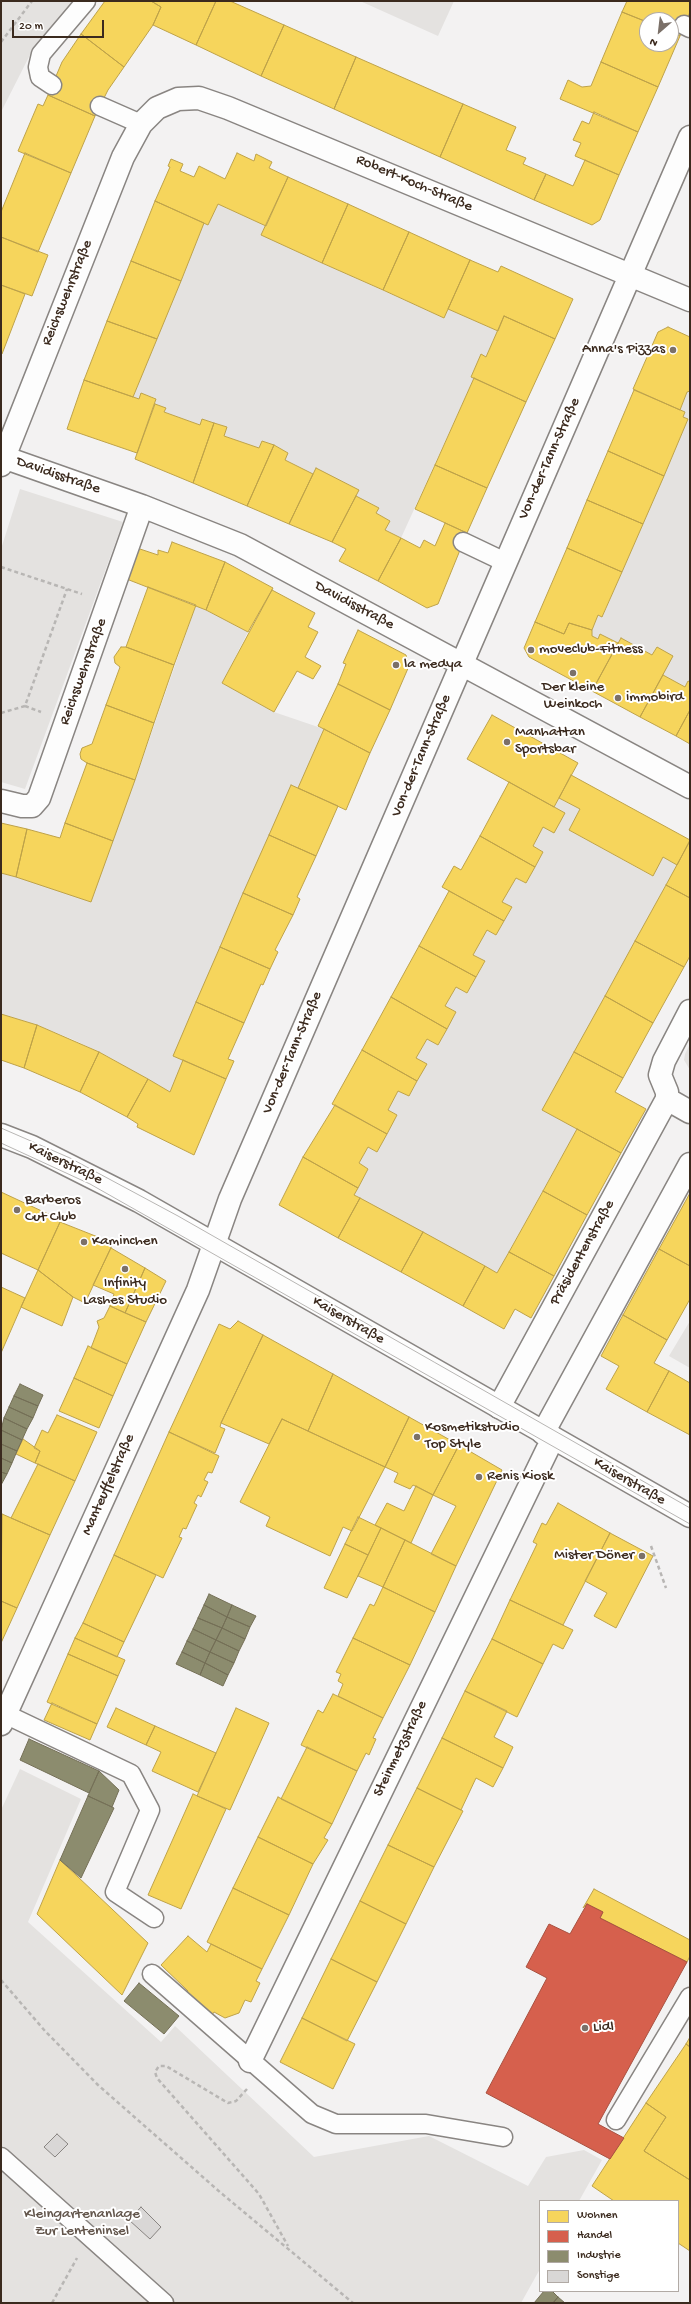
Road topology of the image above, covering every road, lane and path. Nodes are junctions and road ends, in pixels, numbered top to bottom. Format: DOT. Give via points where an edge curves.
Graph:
graph roads {
  1 [pos="32,1"];
  2 [pos="86,1"];
  3 [pos="1,42"];
  4 [pos="52,85"];
  5 [pos="100,106"];
  6 [pos="141,124"];
  7 [pos="690,137"];
  8 [pos="630,274"];
  9 [pos="690,300"];
  10 [pos="2,461"];
  11 [pos="142,506"];
  12 [pos="463,542"];
  13 [pos="506,562"];
  14 [pos="1,567"];
  15 [pos="67,589"];
  16 [pos="109,604"];
  17 [pos="461,664"];
  18 [pos="1,713"];
  19 [pos="690,787"];
  20 [pos="1,801"];
  21 [pos="690,1011"];
  22 [pos="667,1099"];
  23 [pos="690,1112"];
  24 [pos="1,1135"];
  25 [pos="690,1164"];
  26 [pos="214,1244"];
  27 [pos="499,1407"];
  28 [pos="548,1435"];
  29 [pos="690,1516"];
  30 [pos="651,1546"];
  31 [pos="666,1588"];
  32 [pos="3,1719"];
  33 [pos="154,1918"];
  34 [pos="152,1974"];
  35 [pos="1,1980"];
  36 [pos="690,1997"];
  37 [pos="250,2061"];
  38 [pos="241,2095"];
  39 [pos="616,2120"];
  40 [pos="503,2137"];
  41 [pos="1,2157"];
  42 [pos="289,2249"];
  43 [pos="79,2253"];
  44 [pos="52,2303"];
  45 [pos="164,2303"];
  46 [pos="353,2303"];
  1 -- 3 [label="path"];
  2 -- 4 [label="lane" via="41,54 38,67 40,77"];
  5 -- 6 [label="lane"];
  6 -- 8 [label="street, Robert-Koch-Straße" via="157,108 178,99 199,98"];
  6 -- 10 [label="street, Reichswehrstraße" via="123,157"];
  7 -- 8 [label="street, Von-der-Tann-Straße"];
  8 -- 9 [label="street, Robert-Koch-Straße"];
  8 -- 13 [label="street, Von-der-Tann-Straße"];
  10 -- 11 [label="street, Davidisstraße"];
  11 -- 16 [label="street, Reichswehrstraße"];
  11 -- 17 [label="street, Davidisstraße" via="240,545"];
  12 -- 13 [label="lane"];
  13 -- 17 [label="street, Von-der-Tann-Straße"];
  14 -- 15 [label="path"];
  15 -- 16 [label="path"];
  15 -- 18 [label="path" via="25,706"];
  16 -- 20 [label="street, Reichswehrstraße" via="39,798 32,806"];
  17 -- 19 [label="street, Davidisstraße"];
  17 -- 26 [label="street, Von-der-Tann-Straße" via="233,1192"];
  21 -- 22 [label="street" via="664,1061 660,1075"];
  22 -- 23 [label="street"];
  22 -- 27 [label="street, Präsidentenstraße"];
  24 -- 26 [label="street, Kaiserstraße" via="32,1147 139,1201"];
  25 -- 28 [label="street"];
  26 -- 27 [label="street, Kaiserstraße"];
  26 -- 32 [label="street, Manteuffelstraße" via="198,1290"];
  27 -- 28 [label="street, Kaiserstraße"];
  28 -- 29 [label="street, Kaiserstraße"];
  28 -- 37 [label="street, Steinmetzstraße"];
  30 -- 31 [label="path"];
  32 -- 33 [label="lane" via="131,1774 150,1810 115,1892"];
  34 -- 37 [label="lane"];
  35 -- 42 [label="path" via="45,2031 98,2085"];
  36 -- 39 [label="lane"];
  37 -- 40 [label="lane" via="312,2114 336,2124 426,2124"];
  38 -- 42 [label="path" via="236,2101 228,2103 166,2066 159,2066 155,2072 157,2078 259,2194"];
  41 -- 45 [label="lane"];
  42 -- 46 [label="path"];
  43 -- 44 [label="path"];
}
